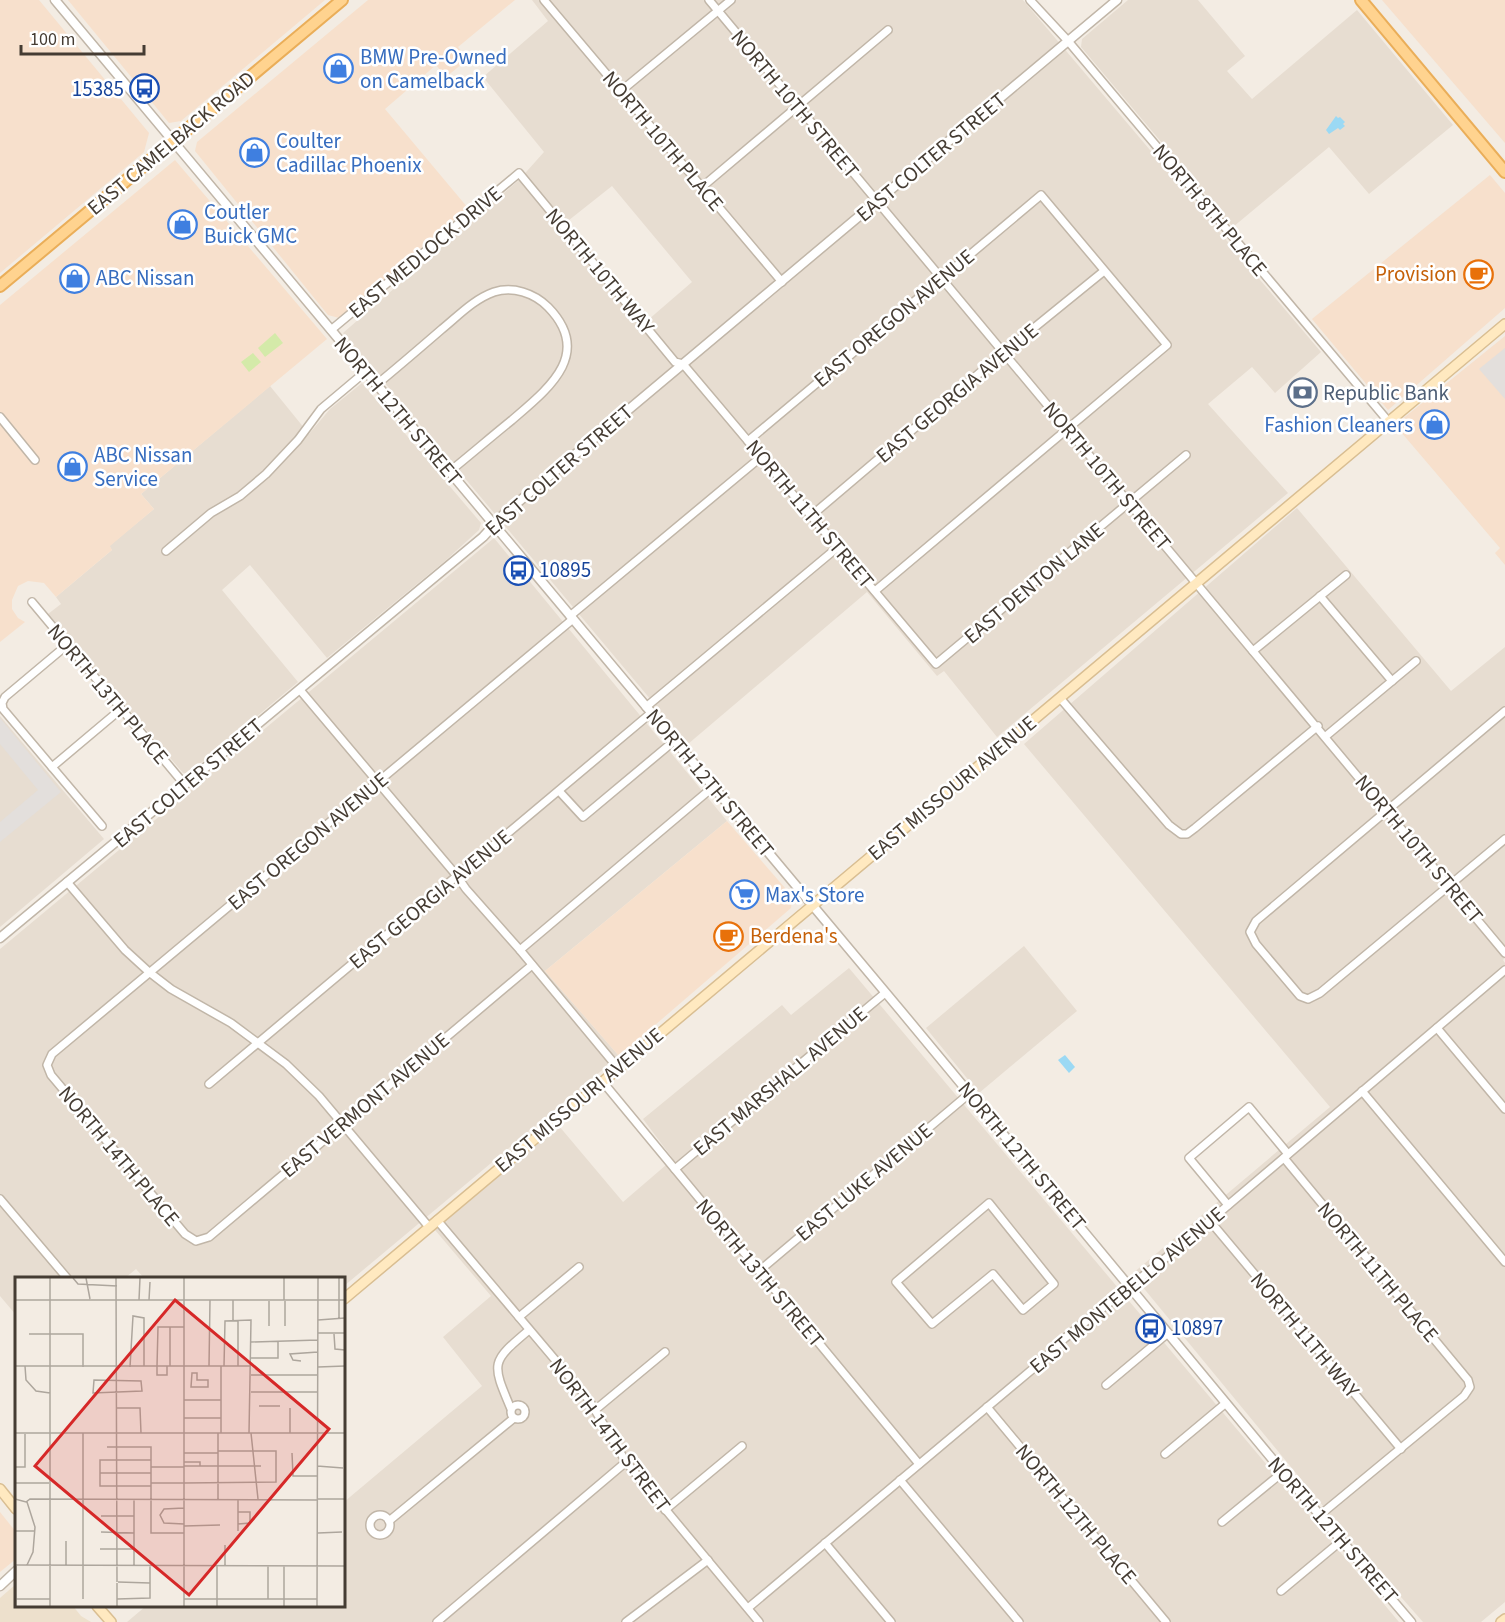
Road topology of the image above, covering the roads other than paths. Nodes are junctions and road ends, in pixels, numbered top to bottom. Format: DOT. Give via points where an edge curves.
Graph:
graph roads {
  1 [pos="55,0"];
  2 [pos="342,0"];
  3 [pos="544,0"];
  4 [pos="710,0"];
  5 [pos="730,0"];
  6 [pos="1030,0"];
  7 [pos="1117,0"];
  8 [pos="1361,0"];
  9 [pos="718,10"];
  10 [pos="888,30"];
  11 [pos="1068,40"];
  12 [pos="621,91"];
  13 [pos="798,107"];
  14 [pos="174,141"];
  15 [pos="1505,172"];
  16 [pos="519,173"];
  17 [pos="702,187"];
  18 [pos="877,202"];
  19 [pos="1104,271"];
  20 [pos="941,279"];
  21 [pos="782,282"];
  22 [pos="0,286"];
  23 [pos="1505,324"];
  24 [pos="331,330"];
  25 [pos="1003,353"];
  26 [pos="683,364"];
  27 [pos="365,372"];
  28 [pos="376,385"];
  29 [pos="0,417"];
  30 [pos="1388,421"];
  31 [pos="1066,428"];
  32 [pos="748,441"];
  33 [pos="1186,454"];
  34 [pos="761,457"];
  35 [pos="35,460"];
  36 [pos="449,472"];
  37 [pos="1129,503"];
  38 [pos="812,516"];
  39 [pos="493,525"];
  40 [pos="838,547"];
  41 [pos="166,551"];
  42 [pos="1346,575"];
  43 [pos="1196,583"];
  44 [pos="875,591"];
  45 [pos="1320,596"];
  46 [pos="32,602"];
  47 [pos="571,617"];
  48 [pos="67,645"];
  49 [pos="1253,651"];
  50 [pos="1416,661"];
  51 [pos="936,664"];
  52 [pos="1392,681"];
  53 [pos="300,690"];
  54 [pos="1060,698"];
  55 [pos="121,709"];
  56 [pos="649,710"];
  57 [pos="1505,711"];
  58 [pos="1318,726"];
  59 [pos="1326,736"];
  60 [pos="674,741"];
  61 [pos="52,767"];
  62 [pos="379,783"];
  63 [pos="185,785"];
  64 [pos="713,787"];
  65 [pos="560,791"];
  66 [pos="1388,811"];
  67 [pos="102,826"];
  68 [pos="1505,839"];
  69 [pos="457,876"];
  70 [pos="67,882"];
  71 [pos="1449,886"];
  72 [pos="811,905"];
  73 [pos="0,938"];
  74 [pos="520,950"];
  75 [pos="1505,952"];
  76 [pos="532,965"];
  77 [pos="1505,970"];
  78 [pos="150,972"];
  79 [pos="885,993"];
  80 [pos="1437,1028"];
  81 [pos="258,1043"];
  82 [pos="47,1065"];
  83 [pos="618,1068"];
  84 [pos="602,1081"];
  85 [pos="209,1084"];
  86 [pos="1362,1091"];
  87 [pos="970,1093"];
  88 [pos="1505,1109"];
  89 [pos="343,1124"];
  90 [pos="1286,1156"];
  91 [pos="675,1169"];
  92 [pos="0,1199"];
  93 [pos="1228,1205"];
  94 [pos="437,1220"];
  95 [pos="1210,1221"];
  96 [pos="429,1227"];
  97 [pos="196,1241"];
  98 [pos="1505,1262"];
  99 [pos="579,1266"];
  100 [pos="759,1271"];
  101 [pos="66,1277"];
  102 [pos="1130,1286"];
  103 [pos="345,1298"];
  104 [pos="519,1317"];
  105 [pos="932,1324"];
  106 [pos="529,1330"];
  107 [pos="1168,1333"];
  108 [pos="665,1352"];
  109 [pos="1106,1385"];
  110 [pos="1226,1403"];
  111 [pos="987,1407"];
  112 [pos="511,1409"];
  113 [pos="595,1410"];
  114 [pos="514,1418"];
  115 [pos="742,1446"];
  116 [pos="1401,1449"];
  117 [pos="1165,1454"];
  118 [pos="626,1462"];
  119 [pos="919,1464"];
  120 [pos="1283,1472"];
  121 [pos="900,1480"];
  122 [pos="0,1489"];
  123 [pos="15,1508"];
  124 [pos="665,1510"];
  125 [pos="1320,1515"];
  126 [pos="389,1521"];
  127 [pos="1222,1522"];
  128 [pos="1341,1541"];
  129 [pos="825,1543"];
  130 [pos="708,1560"];
  131 [pos="15,1573"];
  132 [pos="0,1586"];
  133 [pos="1281,1591"];
  134 [pos="99,1607"];
  135 [pos="747,1608"];
  136 [pos="1505,1619"];
  137 [pos="111,1622"];
  138 [pos="436,1622"];
  139 [pos="626,1622"];
  140 [pos="759,1622"];
  141 [pos="891,1622"];
  142 [pos="1019,1622"];
  143 [pos="1166,1622"];
  144 [pos="1411,1622"];
  145 [pos="1501,1622"];
  1 -- 14 [label="street, NORTH 12TH STREET"];
  2 -- 14 [label="main road, EAST CAMELBACK ROAD"];
  3 -- 12 [label="street, NORTH 10TH PLACE"];
  4 -- 9 [label="street, NORTH 10TH STREET"];
  5 -- 9 [label="street"];
  6 -- 11 [label="street, NORTH 8TH PLACE"];
  7 -- 11 [label="street, EAST COLTER STREET"];
  8 -- 15 [label="main road"];
  9 -- 12 [label="street"];
  9 -- 13 [label="street, NORTH 10TH STREET"];
  10 -- 13 [label="street"];
  11 -- 18 [label="street, EAST COLTER STREET"];
  11 -- 30 [label="street, NORTH 8TH PLACE"];
  12 -- 17 [label="street, NORTH 10TH PLACE"];
  13 -- 17 [label="street"];
  13 -- 18 [label="street, NORTH 10TH STREET"];
  14 -- 22 [label="main road, EAST CAMELBACK ROAD"];
  14 -- 24 [label="street, NORTH 12TH STREET"];
  16 -- 24 [label="street, EAST MEDLOCK DRIVE"];
  16 -- 26 [label="street, NORTH 10TH WAY" via="675,362"];
  17 -- 21 [label="street, NORTH 10TH PLACE"];
  18 -- 20 [label="street, NORTH 10TH STREET"];
  18 -- 21 [label="street, EAST COLTER STREET"];
  19 -- 20 [label="street, EAST OREGON AVENUE" via="1041,195"];
  19 -- 25 [label="street, EAST GEORGIA AVENUE"];
  19 -- 31 [label="street" via="1167,345"];
  20 -- 25 [label="street, NORTH 10TH STREET"];
  20 -- 32 [label="street, EAST OREGON AVENUE"];
  21 -- 26 [label="street, EAST COLTER STREET"];
  23 -- 30 [label="main road, EAST MISSOURI AVENUE"];
  24 -- 27 [label="street, NORTH 12TH STREET"];
  25 -- 31 [label="street, NORTH 10TH STREET"];
  25 -- 38 [label="street, EAST GEORGIA AVENUE"];
  26 -- 32 [label="street, NORTH 11TH STREET"];
  26 -- 39 [label="street, EAST COLTER STREET"];
  27 -- 28 [label="street, NORTH 12TH STREET"];
  27 -- 41 [label="street" via="321,409 266,474"];
  28 -- 36 [label="street, NORTH 12TH STREET"];
  28 -- 36 [label="street" via="471,304 494,292 529,294 556,316 562,324 568,351 560,373 541,395"];
  29 -- 35 [label="street"];
  30 -- 43 [label="main road, EAST MISSOURI AVENUE"];
  31 -- 37 [label="street, NORTH 10TH STREET"];
  31 -- 44 [label="street"];
  32 -- 34 [label="street, NORTH 11TH STREET"];
  33 -- 37 [label="street, EAST DENTON LANE"];
  34 -- 38 [label="street, NORTH 11TH STREET"];
  34 -- 47 [label="street, EAST OREGON AVENUE"];
  36 -- 39 [label="street, NORTH 12TH STREET"];
  37 -- 43 [label="street, NORTH 10TH STREET"];
  37 -- 51 [label="street, EAST DENTON LANE"];
  38 -- 40 [label="street, NORTH 11TH STREET"];
  39 -- 47 [label="street, NORTH 12TH STREET"];
  39 -- 53 [label="street, EAST COLTER STREET"];
  40 -- 44 [label="street, NORTH 11TH STREET"];
  40 -- 56 [label="street, EAST GEORGIA AVENUE"];
  42 -- 45 [label="street"];
  43 -- 49 [label="street, NORTH 10TH STREET"];
  43 -- 54 [label="main road, EAST MISSOURI AVENUE"];
  44 -- 51 [label="street, NORTH 11TH STREET"];
  45 -- 49 [label="street"];
  45 -- 52 [label="street"];
  46 -- 48 [label="street, NORTH 13TH PLACE"];
  47 -- 56 [label="street, NORTH 12TH STREET"];
  47 -- 62 [label="street, EAST OREGON AVENUE"];
  48 -- 55 [label="street, NORTH 13TH PLACE"];
  48 -- 61 [label="street" via="5,696 2,703"];
  49 -- 58 [label="street, NORTH 10TH STREET"];
  50 -- 52 [label="street"];
  52 -- 59 [label="street"];
  53 -- 62 [label="street"];
  53 -- 63 [label="street, EAST COLTER STREET"];
  54 -- 58 [label="street" via="1181,834 1195,828"];
  54 -- 72 [label="main road, EAST MISSOURI AVENUE"];
  55 -- 61 [label="street"];
  55 -- 63 [label="street, NORTH 13TH PLACE"];
  56 -- 60 [label="street, NORTH 12TH STREET"];
  56 -- 65 [label="street, EAST GEORGIA AVENUE"];
  57 -- 66 [label="street"];
  58 -- 59 [label="street, NORTH 10TH STREET"];
  59 -- 66 [label="street, NORTH 10TH STREET"];
  60 -- 64 [label="street, NORTH 12TH STREET"];
  60 -- 65 [label="street" via="583,817"];
  61 -- 67 [label="street"];
  62 -- 69 [label="street"];
  62 -- 78 [label="street, EAST OREGON AVENUE"];
  63 -- 70 [label="street, EAST COLTER STREET"];
  64 -- 72 [label="street, NORTH 12TH STREET"];
  64 -- 74 [label="street"];
  65 -- 69 [label="street, EAST GEORGIA AVENUE"];
  66 -- 71 [label="street, NORTH 10TH STREET"];
  66 -- 71 [label="street" via="1256,921 1250,932 1256,944 1300,996 1308,999"];
  68 -- 71 [label="street"];
  69 -- 74 [label="street"];
  69 -- 81 [label="street, EAST GEORGIA AVENUE"];
  70 -- 73 [label="street, EAST COLTER STREET"];
  70 -- 78 [label="street" via="125,950"];
  71 -- 75 [label="street, NORTH 10TH STREET"];
  72 -- 79 [label="street, NORTH 12TH STREET"];
  72 -- 83 [label="main road, EAST MISSOURI AVENUE"];
  74 -- 76 [label="street"];
  76 -- 83 [label="street"];
  76 -- 89 [label="street, EAST VERMONT AVENUE"];
  77 -- 80 [label="street, EAST MONTEBELLO AVENUE"];
  78 -- 81 [label="street"];
  78 -- 82 [label="street, EAST OREGON AVENUE" via="52,1054"];
  79 -- 87 [label="street, NORTH 12TH STREET"];
  79 -- 91 [label="street, EAST MARSHALL AVENUE"];
  80 -- 86 [label="street, EAST MONTEBELLO AVENUE"];
  80 -- 88 [label="street"];
  81 -- 85 [label="street, EAST GEORGIA AVENUE"];
  81 -- 89 [label="street" via="286,1064"];
  82 -- 97 [label="street, NORTH 14TH PLACE" via="51,1075 185,1234"];
  83 -- 84 [label="main road, EAST MISSOURI AVENUE"];
  84 -- 91 [label="street, NORTH 13TH STREET"];
  84 -- 94 [label="main road, EAST MISSOURI AVENUE"];
  86 -- 90 [label="street, EAST MONTEBELLO AVENUE"];
  86 -- 98 [label="street"];
  87 -- 100 [label="street, EAST LUKE AVENUE"];
  87 -- 102 [label="street, NORTH 12TH STREET"];
  89 -- 96 [label="street"];
  89 -- 97 [label="street, EAST VERMONT AVENUE" via="209,1237"];
  90 -- 93 [label="street, EAST MONTEBELLO AVENUE"];
  90 -- 93 [label="street, NORTH 11TH PLACE" via="1249,1107 1189,1158"];
  90 -- 116 [label="street, NORTH 11TH PLACE" via="1468,1380 1470,1387 1464,1396"];
  91 -- 100 [label="street, NORTH 13TH STREET"];
  92 -- 101 [label="street"];
  93 -- 95 [label="street, EAST MONTEBELLO AVENUE"];
  94 -- 96 [label="main road, EAST MISSOURI AVENUE"];
  94 -- 104 [label="street, NORTH 14TH STREET"];
  95 -- 102 [label="street, EAST MONTEBELLO AVENUE"];
  95 -- 116 [label="street, NORTH 11TH WAY"];
  96 -- 103 [label="main road, EAST MISSOURI AVENUE"];
  99 -- 104 [label="street"];
  100 -- 119 [label="street, NORTH 13TH STREET"];
  102 -- 107 [label="street, NORTH 12TH STREET"];
  102 -- 111 [label="street, EAST MONTEBELLO AVENUE"];
  104 -- 106 [label="street, NORTH 14TH STREET"];
  105 -- 105 [label="street" via="896,1282 989,1203 1054,1284 1023,1310 993,1274"];
  106 -- 112 [label="street" via="502,1352 498,1362 500,1383"];
  106 -- 113 [label="street, NORTH 14TH STREET"];
  107 -- 109 [label="street"];
  107 -- 110 [label="street, NORTH 12TH STREET"];
  108 -- 113 [label="street"];
  110 -- 117 [label="street"];
  110 -- 120 [label="street, NORTH 12TH STREET"];
  111 -- 119 [label="street, EAST MONTEBELLO AVENUE"];
  111 -- 143 [label="street, NORTH 12TH PLACE"];
  112 -- 114 [label="street"];
  112 -- 114 [label="street" via="517,1404 525,1409 523,1418"];
  113 -- 118 [label="street, NORTH 14TH STREET"];
  114 -- 126 [label="street"];
  115 -- 124 [label="street"];
  116 -- 125 [label="street"];
  118 -- 124 [label="street, NORTH 14TH STREET"];
  118 -- 138 [label="street"];
  119 -- 121 [label="street, EAST MONTEBELLO AVENUE"];
  120 -- 125 [label="street, NORTH 12TH STREET"];
  120 -- 127 [label="street"];
  121 -- 129 [label="street, EAST MONTEBELLO AVENUE"];
  121 -- 142 [label="street"];
  122 -- 123 [label="main road"];
  124 -- 130 [label="street, NORTH 14TH STREET"];
  125 -- 128 [label="street, NORTH 12TH STREET"];
  128 -- 133 [label="street"];
  128 -- 144 [label="street, NORTH 12TH STREET"];
  129 -- 135 [label="street, EAST MONTEBELLO AVENUE"];
  129 -- 141 [label="street"];
  130 -- 135 [label="street, NORTH 14TH STREET"];
  130 -- 139 [label="street"];
  131 -- 132 [label="street"];
  134 -- 137 [label="main road"];
  135 -- 140 [label="street, NORTH 14TH STREET"];
  136 -- 145 [label="main road"];
}
